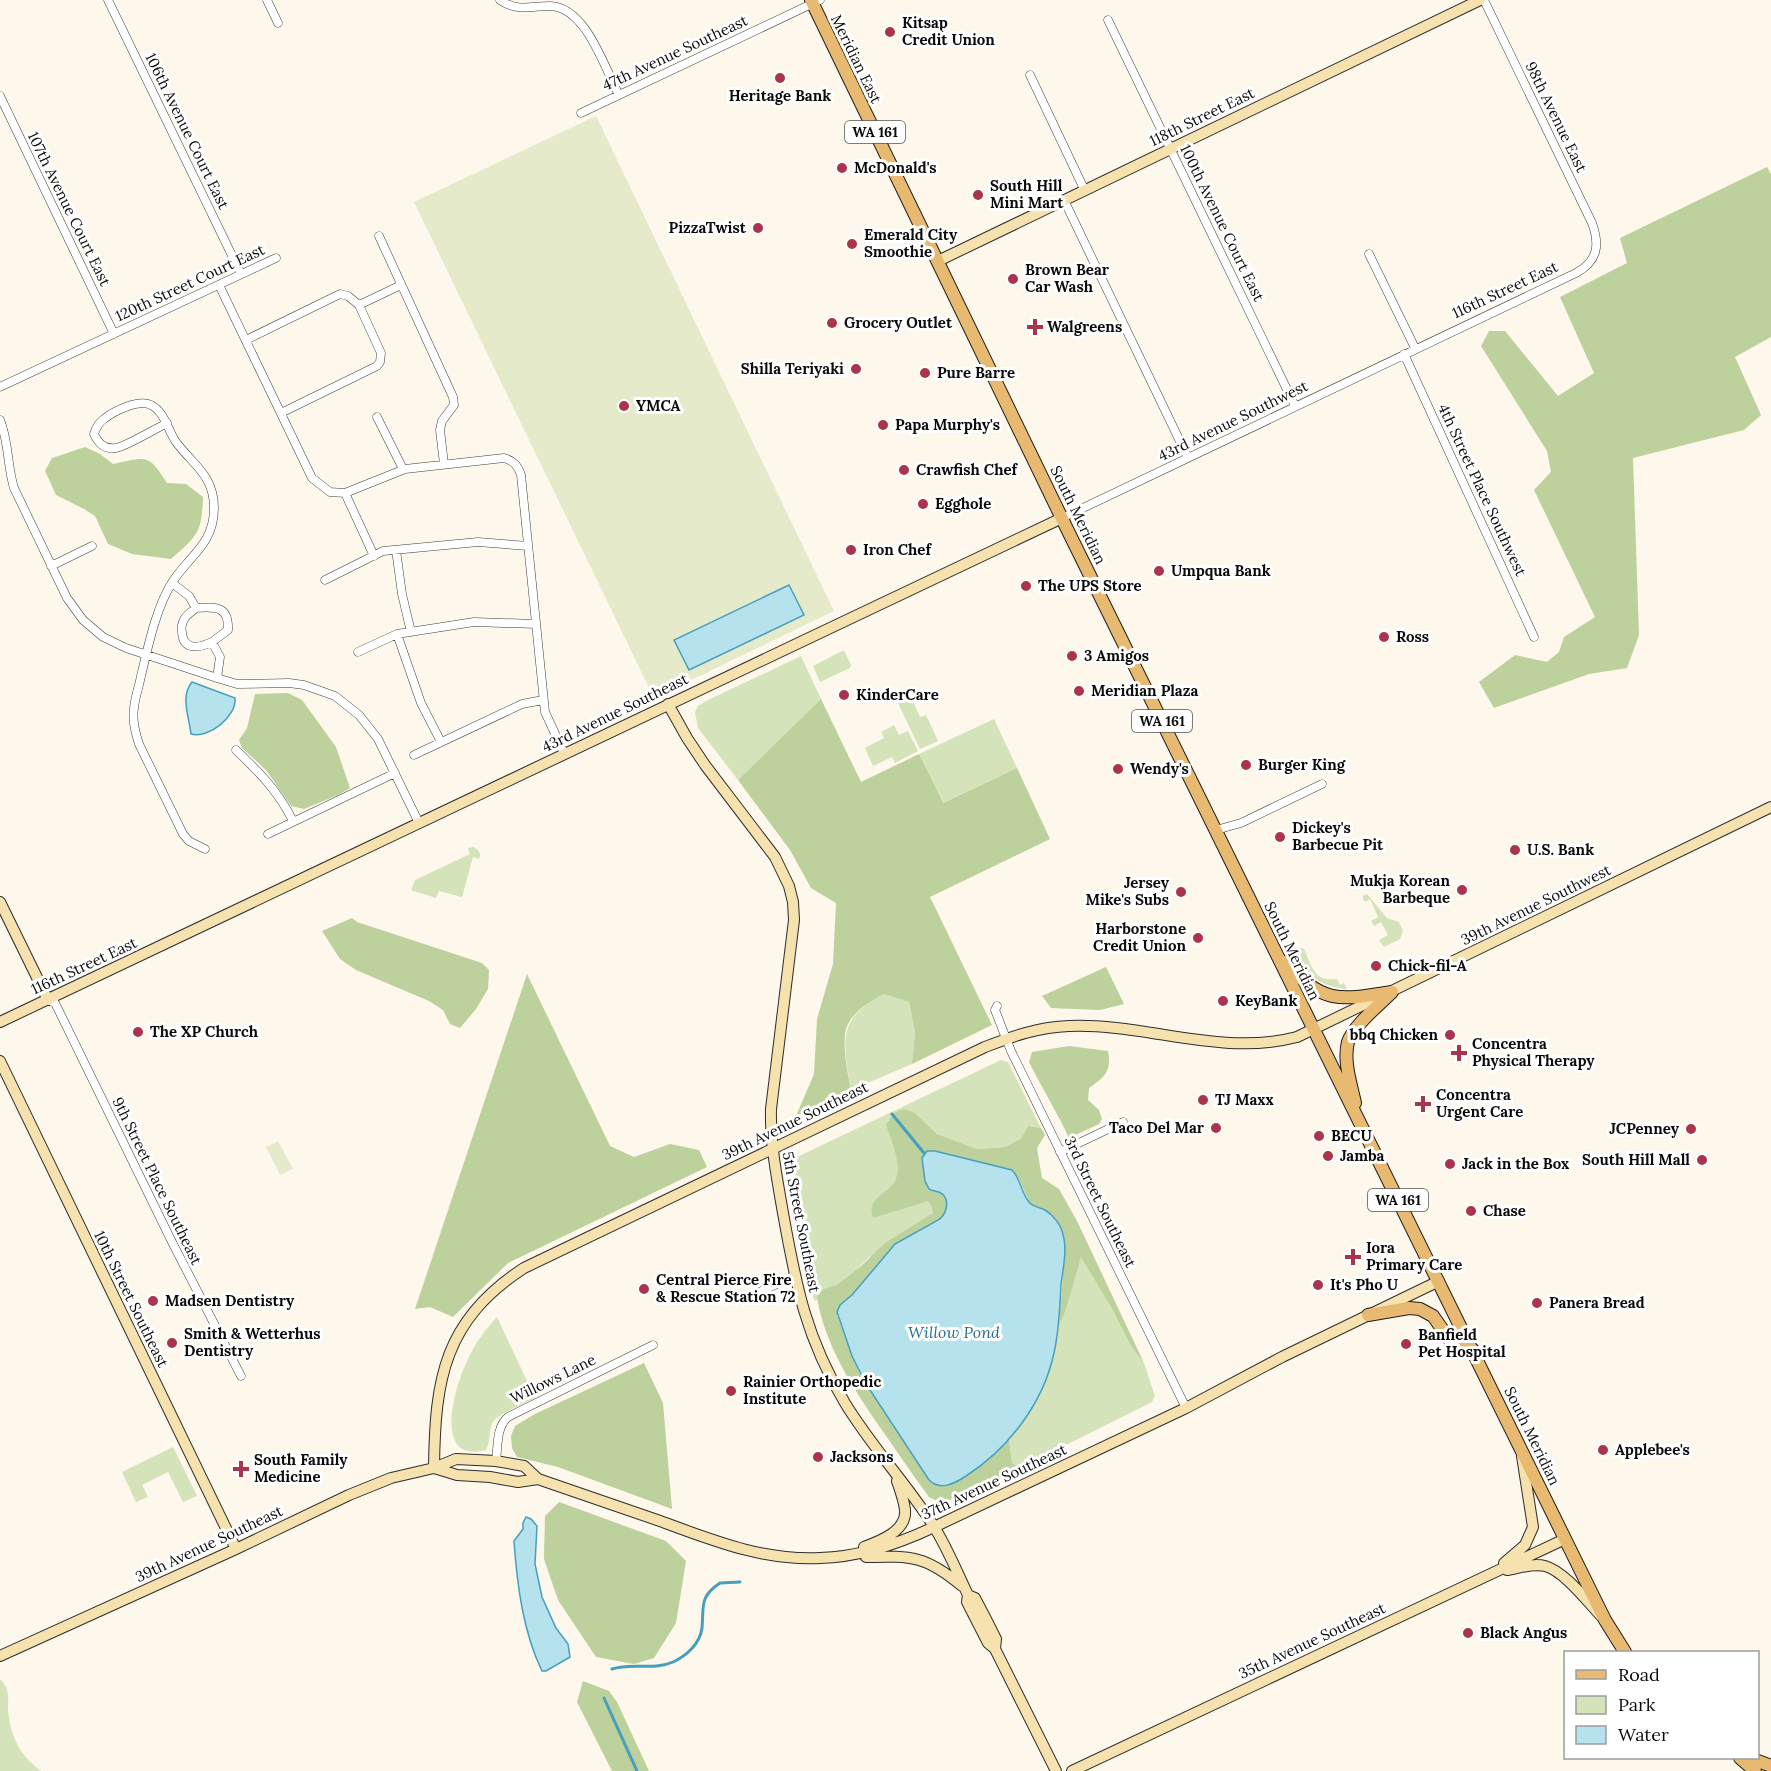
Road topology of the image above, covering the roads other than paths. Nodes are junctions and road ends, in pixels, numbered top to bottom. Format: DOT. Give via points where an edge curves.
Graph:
graph roads {
  1 [pos="108,0"];
  2 [pos="267,0"];
  3 [pos="500,0"];
  4 [pos="1482,0"];
  5 [pos="814,1"];
  6 [pos="1108,20"];
  7 [pos="278,23"];
  8 [pos="1030,75"];
  9 [pos="619,95"];
  10 [pos="0,96"];
  11 [pos="581,112"];
  12 [pos="1171,149"];
  13 [pos="1085,190"];
  14 [pos="1064,200"];
  15 [pos="379,236"];
  16 [pos="1597,248"];
  17 [pos="1369,255"];
  18 [pos="276,258"];
  19 [pos="938,261"];
  20 [pos="242,274"];
  21 [pos="219,285"];
  22 [pos="401,285"];
  23 [pos="359,305"];
  24 [pos="114,334"];
  25 [pos="246,340"];
  26 [pos="1415,348"];
  27 [pos="1404,354"];
  28 [pos="0,387"];
  29 [pos="1295,406"];
  30 [pos="281,413"];
  31 [pos="377,417"];
  32 [pos="0,420"];
  33 [pos="167,423"];
  34 [pos="1188,458"];
  35 [pos="444,464"];
  36 [pos="403,469"];
  37 [pos="345,493"];
  38 [pos="1062,518"];
  39 [pos="92,546"];
  40 [pos="528,546"];
  41 [pos="396,550"];
  42 [pos="374,556"];
  43 [pos="51,566"];
  44 [pos="325,580"];
  45 [pos="172,583"];
  46 [pos="196,608"];
  47 [pos="536,624"];
  48 [pos="411,632"];
  49 [pos="397,634"];
  50 [pos="1534,637"];
  51 [pos="212,642"];
  52 [pos="358,651"];
  53 [pos="146,654"];
  54 [pos="217,678"];
  55 [pos="543,700"];
  56 [pos="668,704"];
  57 [pos="441,742"];
  58 [pos="236,750"];
  59 [pos="564,753"];
  60 [pos="414,754"];
  61 [pos="395,773"];
  62 [pos="1322,784"];
  63 [pos="1771,807"];
  64 [pos="293,821"];
  65 [pos="419,822"];
  66 [pos="1216,830"];
  67 [pos="268,834"];
  68 [pos="205,849"];
  69 [pos="0,902"];
  70 [pos="181,936"];
  71 [pos="1273,946"];
  72 [pos="1392,992"];
  73 [pos="48,1000"];
  74 [pos="997,1006"];
  75 [pos="0,1022"];
  76 [pos="1315,1030"];
  77 [pos="1006,1039"];
  78 [pos="0,1061"];
  79 [pos="1358,1119"];
  80 [pos="1123,1122"];
  81 [pos="772,1149"];
  82 [pos="1060,1152"];
  83 [pos="794,1276"];
  84 [pos="1439,1281"];
  85 [pos="742,1300"];
  86 [pos="1368,1315"];
  87 [pos="653,1346"];
  88 [pos="1473,1350"];
  89 [pos="241,1376"];
  90 [pos="1186,1408"];
  91 [pos="1520,1447"];
  92 [pos="496,1461"];
  93 [pos="434,1468"];
  94 [pos="896,1475"];
  95 [pos="490,1477"];
  96 [pos="538,1479"];
  97 [pos="934,1527"];
  98 [pos="1565,1539"];
  99 [pos="236,1549"];
  100 [pos="838,1557"];
  101 [pos="1492,1573"];
  102 [pos="967,1592"];
  103 [pos="1605,1620"];
  104 [pos="1623,1651"];
  105 [pos="0,1656"];
  106 [pos="1741,1759"];
  107 [pos="1753,1759"];
  108 [pos="1771,1766"];
  109 [pos="1056,1771"];
  110 [pos="1072,1771"];
  111 [pos="1755,1771"];
  1 -- 20 [label="street, 106th Avenue Court East"];
  2 -- 7 [label="street"];
  3 -- 9 [label="street" via="520,9 553,7 571,13 586,30"];
  4 -- 12 [label="street, 118th Street East"];
  4 -- 16 [label="street, 98th Avenue East" via="1592,223"];
  5 -- 9 [label="street, 47th Avenue Southeast"];
  5 -- 19 [label="main road, Meridian East / WA 161"];
  6 -- 12 [label="street, 100th Avenue Court East"];
  8 -- 13 [label="street"];
  9 -- 11 [label="street, 47th Avenue Southeast"];
  10 -- 24 [label="street, 107th Avenue Court East"];
  12 -- 13 [label="street, 118th Street East"];
  12 -- 29 [label="street, 100th Avenue Court East"];
  13 -- 14 [label="street, 118th Street East"];
  14 -- 19 [label="street, 118th Street East"];
  14 -- 34 [label="street"];
  15 -- 22 [label="street"];
  16 -- 26 [label="street, 116th Street East" via="1593,261 1580,271"];
  17 -- 26 [label="street"];
  18 -- 20 [label="street, 120th Street Court East"];
  19 -- 38 [label="main road, South Meridian / WA 161"];
  20 -- 21 [label="street, 120th Street Court East"];
  21 -- 24 [label="street, 120th Street Court East"];
  21 -- 25 [label="street"];
  22 -- 23 [label="street"];
  22 -- 35 [label="street" via="453,397 454,405 440,430"];
  23 -- 25 [label="street" via="340,294"];
  23 -- 30 [label="street" via="381,353 380,362"];
  24 -- 28 [label="street, 120th Street Court East"];
  25 -- 30 [label="street"];
  26 -- 27 [label="street, 43rd Avenue Southwest"];
  27 -- 29 [label="street, 43rd Avenue Southwest"];
  27 -- 50 [label="street, 4th Street Place Southwest"];
  29 -- 34 [label="street, 43rd Avenue Southwest"];
  30 -- 37 [label="street" via="312,478 330,492"];
  31 -- 36 [label="street"];
  32 -- 43 [label="street" via="7,438 14,488"];
  33 -- 33 [label="street" via="151,405 141,404 102,419 94,434 97,442 116,448"];
  33 -- 45 [label="street" via="176,441 203,471 214,504 206,541"];
  34 -- 38 [label="street, 43rd Avenue Southwest"];
  35 -- 36 [label="street"];
  35 -- 40 [label="street" via="512,460 521,475"];
  36 -- 37 [label="street"];
  37 -- 42 [label="street"];
  38 -- 56 [label="street, 43rd Avenue Southeast"];
  38 -- 66 [label="main road, South Meridian / WA 161"];
  39 -- 43 [label="street"];
  40 -- 41 [label="street" via="478,542"];
  40 -- 47 [label="street"];
  41 -- 42 [label="street"];
  41 -- 48 [label="street"];
  42 -- 44 [label="street"];
  43 -- 53 [label="street" via="83,620 103,637"];
  45 -- 46 [label="street" via="189,596"];
  45 -- 53 [label="street"];
  46 -- 51 [label="street" via="222,610 228,620 228,630"];
  46 -- 51 [label="street" via="183,620 184,641 196,647"];
  47 -- 48 [label="street" via="474,622"];
  47 -- 55 [label="street"];
  48 -- 49 [label="street"];
  49 -- 52 [label="street"];
  49 -- 57 [label="street" via="421,703"];
  51 -- 54 [label="street" via="220,657"];
  53 -- 54 [label="street"];
  53 -- 68 [label="street" via="134,708 139,744 183,834"];
  54 -- 61 [label="street" via="237,684 304,685 335,696 369,726"];
  55 -- 57 [label="street" via="522,704"];
  55 -- 59 [label="street" via="544,712"];
  56 -- 59 [label="street, 43rd Avenue Southeast"];
  56 -- 81 [label="street, 5th Street Southeast" via="705,765 775,857 791,894 794,920 771,1109"];
  57 -- 60 [label="street"];
  58 -- 64 [label="street" via="270,784"];
  59 -- 65 [label="street, 43rd Avenue Southeast"];
  61 -- 64 [label="street"];
  61 -- 65 [label="street"];
  62 -- 66 [label="street" via="1241,823"];
  63 -- 72 [label="street, 39th Avenue Southwest"];
  64 -- 67 [label="street"];
  65 -- 70 [label="street, 43rd Avenue Southeast"];
  66 -- 71 [label="main road, South Meridian / WA 161"];
  69 -- 73 [label="street"];
  70 -- 73 [label="street, 116th Street East"];
  71 -- 72 [label="main road" via="1304,982 1323,994 1344,999"];
  71 -- 76 [label="main road, South Meridian / WA 161"];
  72 -- 76 [label="street, 39th Avenue Southwest"];
  72 -- 79 [label="main road" via="1358,1027 1347,1045"];
  73 -- 75 [label="street, 116th Street East"];
  73 -- 89 [label="street, 9th Street Place Southeast" via="59,1011"];
  74 -- 77 [label="street, 3rd Street Southeast"];
  76 -- 77 [label="street, 39th Avenue Southeast" via="1283,1041 1252,1045 1087,1026 1037,1029"];
  76 -- 79 [label="main road, South Meridian / WA 161"];
  77 -- 81 [label="street, 39th Avenue Southeast"];
  77 -- 82 [label="street, 3rd Street Southeast"];
  78 -- 99 [label="street, 10th Street Southeast"];
  79 -- 84 [label="main road, South Meridian / WA 161"];
  80 -- 82 [label="street"];
  81 -- 83 [label="street, 5th Street Southeast"];
  81 -- 93 [label="street, 39th Avenue Southeast" via="524,1268 488,1296 458,1336 440,1379"];
  82 -- 90 [label="street, 3rd Street Southeast"];
  83 -- 85 [label="street"];
  83 -- 94 [label="street, 5th Street Southeast" via="822,1361 847,1406"];
  84 -- 86 [label="street, 37th Avenue Southeast"];
  84 -- 88 [label="main road, South Meridian / WA 161"];
  86 -- 88 [label="main road" via="1420,1309 1433,1316 1452,1343"];
  86 -- 90 [label="street, 37th Avenue Southeast"];
  87 -- 92 [label="street, Willows Lane" via="508,1417 500,1431"];
  88 -- 91 [label="main road, South Meridian / WA 161"];
  90 -- 97 [label="street, 37th Avenue Southeast"];
  91 -- 98 [label="main road, South Meridian / WA 161"];
  91 -- 101 [label="street" via="1532,1532 1525,1545"];
  92 -- 93 [label="street, 39th Avenue Southeast" via="456,1460"];
  92 -- 96 [label="street, 37th Avenue Southeast" via="524,1466"];
  93 -- 95 [label="street, 39th Avenue Southeast" via="457,1475"];
  93 -- 99 [label="street, 39th Avenue Southeast" via="373,1485"];
  94 -- 97 [label="street, 5th Street Southeast"];
  94 -- 100 [label="street" via="905,1510 898,1528 876,1542"];
  95 -- 96 [label="street, 37th Avenue Southeast" via="518,1482"];
  96 -- 100 [label="street, 37th Avenue Southeast" via="740,1549 800,1558"];
  97 -- 100 [label="street, 37th Avenue Southeast" via="894,1544"];
  97 -- 102 [label="street, 5th Street Southeast"];
  98 -- 101 [label="street, 35th Avenue Southeast"];
  98 -- 103 [label="main road, South Meridian / WA 161"];
  99 -- 105 [label="street, 39th Avenue Southeast"];
  100 -- 102 [label="street" via="920,1559 944,1571"];
  101 -- 103 [label="street" via="1544,1566 1563,1577"];
  101 -- 110 [label="street, 35th Avenue Southeast"];
  102 -- 109 [label="street, 5th Street Southeast" via="967,1602"];
  103 -- 104 [label="main road, South Meridian / WA 161"];
  106 -- 111 [label="main road"];
  107 -- 108 [label="main road"];
}
